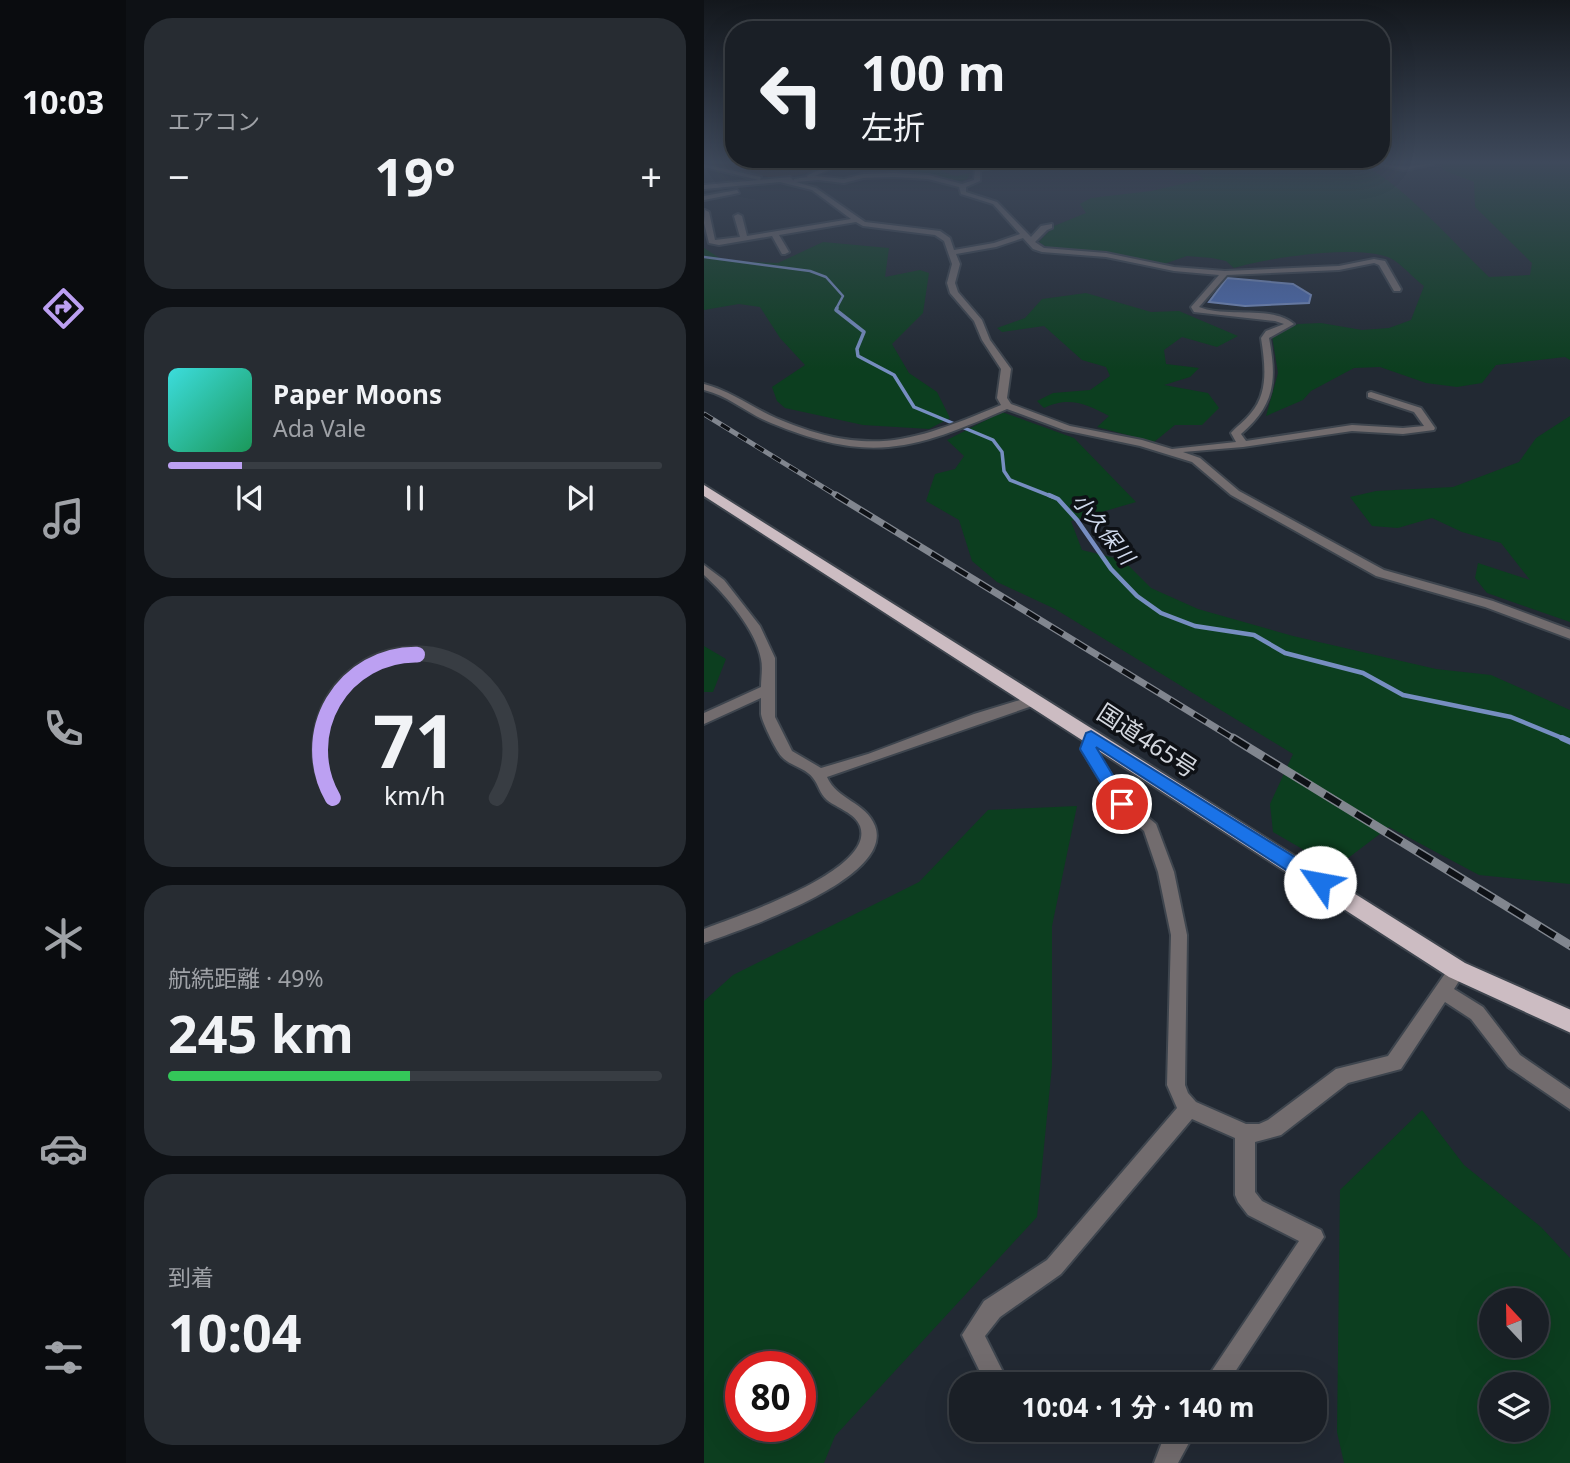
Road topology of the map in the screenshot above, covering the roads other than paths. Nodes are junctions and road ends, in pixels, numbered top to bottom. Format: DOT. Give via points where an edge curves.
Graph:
graph roads {
  1 [pos="710,232"];
  2 [pos="742,232"];
  3 [pos="795,232"];
  4 [pos="931,232"];
  5 [pos="1022,232"];
  6 [pos="1040,232"];
  7 [pos="1024,235"];
  8 [pos="776,236"];
  9 [pos="744,240"];
  10 [pos="1031,242"];
  11 [pos="785,252"];
  12 [pos="954,252"];
  13 [pos="1225,273"];
  14 [pos="1397,289"];
  15 [pos="704,387"];
  16 [pos="1371,395"];
  17 [pos="1007,406"];
  18 [pos="1243,444"];
  19 [pos="1170,451"];
  20 [pos="704,489"];
  21 [pos="704,569"];
  22 [pos="1570,635"];
  23 [pos="767,690"];
  24 [pos="1033,701"];
  25 [pos="704,719"];
  26 [pos="1091,737"];
  27 [pos="818,774"];
  28 [pos="704,936"];
  29 [pos="1457,970"];
  30 [pos="1445,992"];
  31 [pos="1570,1022"];
  32 [pos="1570,1101"];
  33 [pos="1189,1108"];
  34 [pos="1245,1133"];
  35 [pos="992,1372"];
  36 [pos="1222,1372"];
  37 [pos="1176,1442"];
  38 [pos="1166,1463"];
  1 -- 9 [label="street" via="712,241"];
  2 -- 9 [label="street"];
  3 -- 8 [label="street"];
  4 -- 12 [label="street" via="947,240"];
  5 -- 7 [label="street"];
  6 -- 10 [label="street"];
  7 -- 10 [label="street"];
  7 -- 12 [label="street" via="996,246"];
  8 -- 9 [label="street"];
  8 -- 11 [label="street"];
  10 -- 13 [label="street" via="1042,250"];
  12 -- 17 [label="street" via="954,293 978,320 1006,369 1002,398"];
  13 -- 14 [label="street" via="1339,268 1374,261 1382,263"];
  13 -- 18 [label="street" via="1197,310 1290,321 1265,338 1271,387 1254,420 1236,433"];
  15 -- 17 [label="street" via="771,419 845,446 908,444"];
  16 -- 18 [label="street" via="1418,410 1430,428 1352,428"];
  17 -- 19 [label="street" via="1068,428"];
  18 -- 19 [label="street"];
  19 -- 22 [label="street" via="1196,460 1235,493 1380,573 1489,604"];
  20 -- 24 [label="highway, 国道465号"];
  21 -- 23 [label="street" via="754,626 768,658"];
  23 -- 25 [label="street"];
  23 -- 27 [label="street" via="768,717 786,754"];
  24 -- 26 [label="highway, 国道465号"];
  24 -- 27 [label="street"];
  26 -- 29 [label="highway, 国道465号"];
  26 -- 33 [label="street" via="1088,749 1094,760 1122,804 1151,828 1166,872 1179,935 1176,1085"];
  27 -- 28 [label="street" via="828,793 862,814 869,833 867,851 842,875"];
  29 -- 30 [label="street"];
  29 -- 31 [label="highway, 国道465号"];
  30 -- 32 [label="street" via="1477,1013 1514,1061"];
  30 -- 34 [label="street" via="1394,1063 1343,1075 1274,1128"];
  33 -- 34 [label="street"];
  33 -- 35 [label="street" via="1054,1268 992,1308 973,1335"];
  34 -- 36 [label="street" via="1245,1195 1255,1208 1314,1237"];
  37 -- 38 [label="street"];
}
